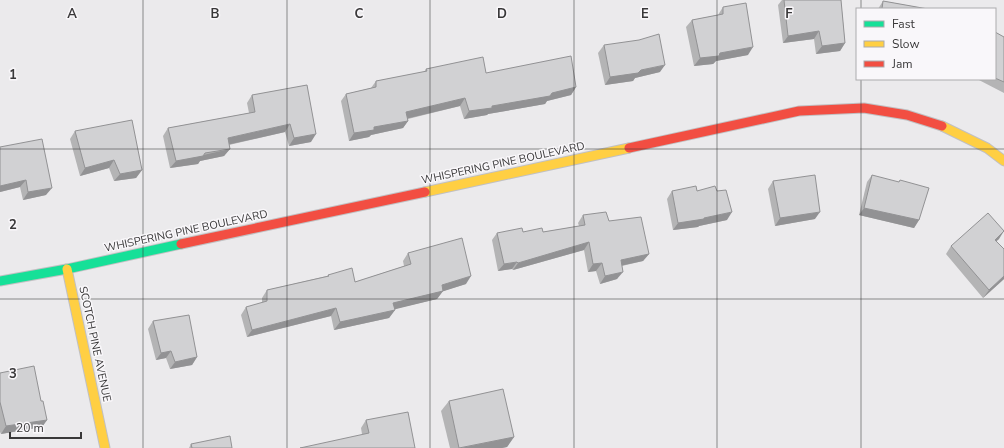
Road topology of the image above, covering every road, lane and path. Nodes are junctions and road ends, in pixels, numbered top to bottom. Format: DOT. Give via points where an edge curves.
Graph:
graph roads {
  1 [pos="1004,161"];
  2 [pos="67,269"];
  3 [pos="0,281"];
  4 [pos="105,448"];
  1 -- 2 [label="street, WHISPERING PINE BOULEVARD" via="986,148 946,127 907,115 864,108 799,111"];
  2 -- 3 [label="street, WHISPERING PINE BOULEVARD"];
  2 -- 4 [label="street, SCOTCH PINE AVENUE"];
}
